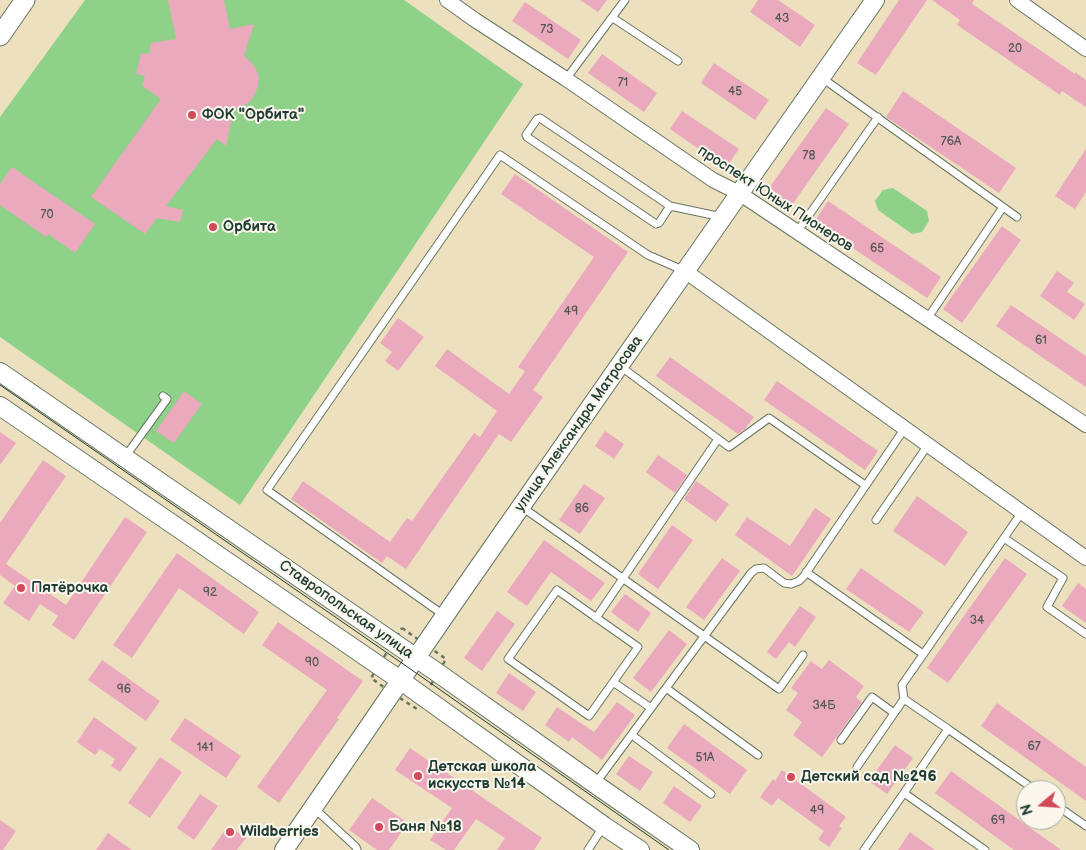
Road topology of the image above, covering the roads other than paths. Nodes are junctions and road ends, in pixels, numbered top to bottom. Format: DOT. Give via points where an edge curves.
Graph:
graph roads {
  1 [pos="25,0"];
  2 [pos="447,0"];
  3 [pos="625,0"];
  4 [pos="876,0"];
  5 [pos="1017,0"];
  6 [pos="613,18"];
  7 [pos="0,36"];
  8 [pos="1086,49"];
  9 [pos="678,61"];
  10 [pos="822,77"];
  11 [pos="566,79"];
  12 [pos="878,117"];
  13 [pos="739,193"];
  14 [pos="670,206"];
  15 [pos="1003,207"];
  16 [pos="723,217"];
  17 [pos="1017,217"];
  18 [pos="797,232"];
  19 [pos="685,271"];
  20 [pos="927,319"];
  21 [pos="619,366"];
  22 [pos="0,372"];
  23 [pos="163,396"];
  24 [pos="0,406"];
  25 [pos="1086,425"];
  26 [pos="904,428"];
  27 [pos="718,439"];
  28 [pos="928,444"];
  29 [pos="125,457"];
  30 [pos="866,485"];
  31 [pos="521,506"];
  32 [pos="1022,512"];
  33 [pos="876,520"];
  34 [pos="1004,538"];
  35 [pos="1086,558"];
  36 [pos="806,572"];
  37 [pos="623,578"];
  38 [pos="444,616"];
  39 [pos="596,618"];
  40 [pos="1086,634"];
  41 [pos="705,636"];
  42 [pos="923,654"];
  43 [pos="803,655"];
  44 [pos="416,659"];
  45 [pos="400,680"];
  46 [pos="613,682"];
  47 [pos="666,688"];
  48 [pos="904,699"];
  49 [pos="651,708"];
  50 [pos="894,713"];
  51 [pos="948,729"];
  52 [pos="632,735"];
  53 [pos="841,740"];
  54 [pos="758,755"];
  55 [pos="857,767"];
  56 [pos="1021,780"];
  57 [pos="595,784"];
  58 [pos="904,793"];
  59 [pos="711,794"];
  60 [pos="314,808"];
  61 [pos="1066,812"];
  62 [pos="604,826"];
  63 [pos="1086,826"];
  64 [pos="284,850"];
  65 [pos="357,850"];
  66 [pos="588,850"];
  67 [pos="640,850"];
  68 [pos="690,850"];
  69 [pos="864,850"];
  70 [pos="985,850"];
  1 -- 7 [label="main road"];
  2 -- 11 [label="street, проспект Юных Пионеров"];
  3 -- 6 [label="lane"];
  4 -- 10 [label="street, улица Александра Матросова"];
  5 -- 8 [label="street"];
  6 -- 9 [label="lane"];
  6 -- 11 [label="lane"];
  10 -- 12 [label="lane"];
  10 -- 13 [label="street, улица Александра Матросова"];
  11 -- 13 [label="street, проспект Юных Пионеров" via="713,180"];
  12 -- 15 [label="lane"];
  12 -- 18 [label="lane"];
  13 -- 16 [label="street, улица Александра Матросова"];
  13 -- 18 [label="street, проспект Юных Пионеров"];
  14 -- 14 [label="lane" via="540,118 526,135 656,224"];
  14 -- 16 [label="lane"];
  15 -- 17 [label="lane"];
  15 -- 20 [label="lane"];
  16 -- 19 [label="street, улица Александра Матросова"];
  18 -- 20 [label="street, проспект Юных Пионеров"];
  19 -- 21 [label="street, улица Александра Матросова"];
  19 -- 26 [label="street"];
  19 -- 38 [label="lane" via="648,255 500,155 494,163 268,490"];
  20 -- 25 [label="street, проспект Юных Пионеров"];
  21 -- 27 [label="lane"];
  21 -- 31 [label="street, улица Александра Матросова"];
  22 -- 29 [label="street, Ставропольская улица"];
  23 -- 29 [label="lane" via="167,399"];
  24 -- 45 [label="street, Ставропольская улица"];
  26 -- 28 [label="street"];
  26 -- 30 [label="lane"];
  27 -- 30 [label="lane" via="729,446 769,418"];
  27 -- 37 [label="lane"];
  28 -- 32 [label="street"];
  28 -- 33 [label="lane"];
  29 -- 44 [label="street, Ставропольская улица"];
  30 -- 36 [label="lane"];
  31 -- 37 [label="lane"];
  31 -- 38 [label="street, улица Александра Матросова"];
  32 -- 34 [label="lane"];
  32 -- 35 [label="street"];
  34 -- 40 [label="lane" via="1063,578 1047,607"];
  34 -- 42 [label="lane"];
  36 -- 41 [label="lane" via="791,584 784,583 764,568 756,569"];
  36 -- 42 [label="lane"];
  37 -- 39 [label="lane"];
  37 -- 41 [label="lane"];
  38 -- 44 [label="street, улица Александра Матросова"];
  39 -- 46 [label="lane" via="638,647"];
  39 -- 46 [label="lane" via="557,590 508,660 589,716"];
  41 -- 43 [label="lane" via="779,689"];
  41 -- 47 [label="lane"];
  42 -- 48 [label="lane" via="902,685"];
  44 -- 45 [label="street, улица Александра Матросова"];
  44 -- 57 [label="street, Ставропольская улица"];
  45 -- 60 [label="street, улица Александра Матросова"];
  45 -- 62 [label="street, Ставропольская улица"];
  46 -- 49 [label="lane"];
  47 -- 49 [label="lane"];
  47 -- 54 [label="lane"];
  48 -- 50 [label="lane"];
  48 -- 51 [label="lane"];
  49 -- 52 [label="lane"];
  50 -- 53 [label="lane" via="872,697"];
  50 -- 55 [label="lane"];
  51 -- 56 [label="lane"];
  51 -- 58 [label="lane"];
  52 -- 57 [label="lane"];
  52 -- 59 [label="lane"];
  57 -- 68 [label="street, Ставропольская улица"];
  58 -- 69 [label="lane"];
  58 -- 70 [label="lane"];
  60 -- 64 [label="street, улица Александра Матросова"];
  60 -- 65 [label="lane"];
  61 -- 63 [label="lane"];
  62 -- 66 [label="lane"];
  62 -- 67 [label="street, Ставропольская улица"];
}
